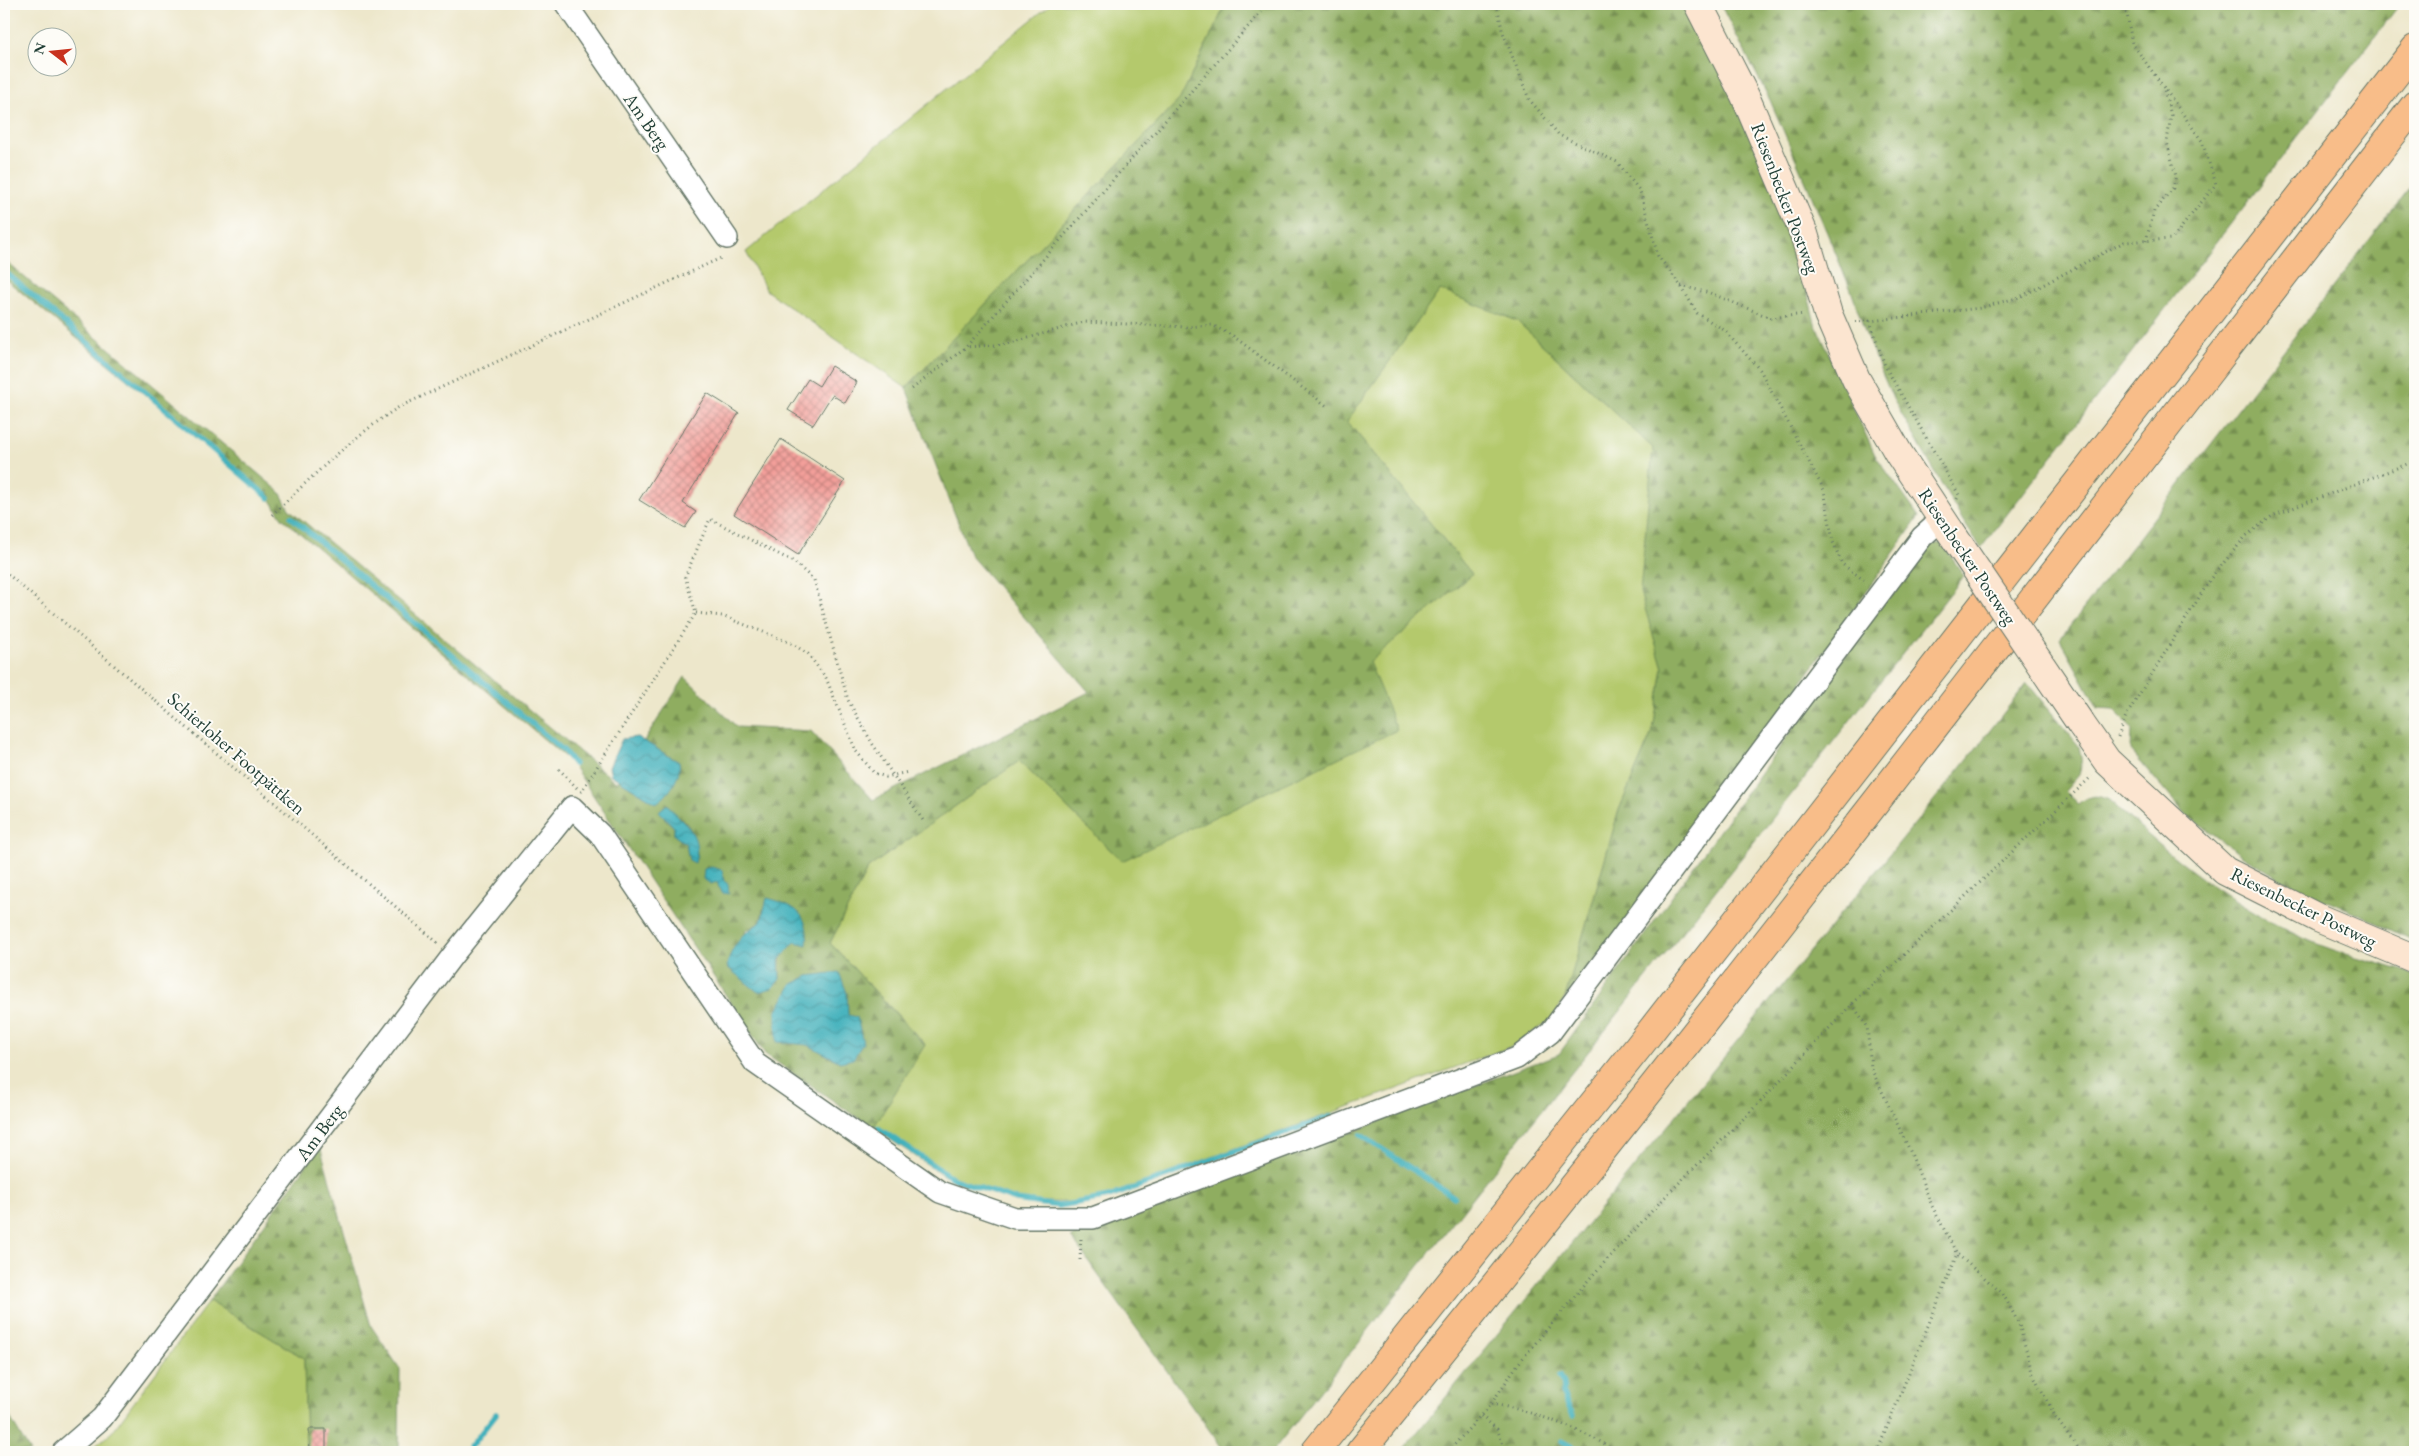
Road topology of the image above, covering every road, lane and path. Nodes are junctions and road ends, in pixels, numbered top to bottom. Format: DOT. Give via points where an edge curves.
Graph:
graph roads {
  1 [pos="566,4"];
  2 [pos="1268,4"];
  3 [pos="1497,4"];
  4 [pos="1698,4"];
  5 [pos="2118,4"];
  6 [pos="2415,49"];
  7 [pos="2163,87"];
  8 [pos="2415,105"];
  9 [pos="2146,241"];
  10 [pos="728,246"];
  11 [pos="1681,286"];
  12 [pos="1828,314"];
  13 [pos="1870,321"];
  14 [pos="966,347"];
  15 [pos="912,389"];
  16 [pos="1327,406"];
  17 [pos="2415,461"];
  18 [pos="272,515"];
  19 [pos="1946,525"];
  20 [pos="4,571"];
  21 [pos="1882,592"];
  22 [pos="696,613"];
  23 [pos="2107,761"];
  24 [pos="559,769"];
  25 [pos="908,772"];
  26 [pos="893,775"];
  27 [pos="576,800"];
  28 [pos="924,822"];
  29 [pos="453,955"];
  30 [pos="2415,959"];
  31 [pos="1852,1004"];
  32 [pos="1957,1254"];
  33 [pos="1491,1404"];
  34 [pos="1481,1416"];
  35 [pos="63,1452"];
  36 [pos="1315,1452"];
  37 [pos="1360,1452"];
  38 [pos="1448,1452"];
  39 [pos="1506,1452"];
  40 [pos="1620,1452"];
  41 [pos="1877,1452"];
  42 [pos="2080,1452"];
  1 -- 10 [label="street, Am Berg"];
  2 -- 14 [label="path"];
  3 -- 11 [label="path" via="1502,30 1529,99 1559,135 1617,162 1640,191 1658,256"];
  4 -- 12 [label="street, Riesenbecker Postweg" via="1745,96 1804,234"];
  5 -- 7 [label="path" via="2127,14 2132,43"];
  6 -- 36 [label="highway" via="1640,1045"];
  7 -- 9 [label="path" via="2171,115 2167,142 2176,176 2173,188 2154,211"];
  7 -- 9 [label="path" via="2202,141 2216,184 2172,239"];
  8 -- 37 [label="highway" via="1880,796"];
  9 -- 13 [label="path" via="2124,242 2020,296 1980,308"];
  10 -- 18 [label="path" via="399,407 368,427"];
  11 -- 12 [label="path" via="1710,293 1771,318"];
  11 -- 21 [label="path" via="1696,313 1724,330 1760,370 1824,490 1833,542 1842,564"];
  12 -- 13 [label="path" via="1857,322"];
  12 -- 19 [label="street, Riesenbecker Postweg" via="1874,414"];
  13 -- 19 [label="path" via="1884,366 1959,495"];
  14 -- 15 [label="path"];
  14 -- 16 [label="path" via="1007,344 1084,322 1187,327 1212,325 1233,336"];
  17 -- 23 [label="path" via="2272,516 2246,536 2211,578 2160,660 2126,716"];
  19 -- 21 [label="street" via="1922,537"];
  19 -- 23 [label="street, Riesenbecker Postweg, bridge"];
  20 -- 29 [label="path, Schierloher Footpättken"];
  21 -- 27 [label="street" via="1550,1033 1517,1058 1093,1218 1014,1218 940,1192 755,1063"];
  22 -- 26 [label="path" via="729,619 791,643 808,654 826,678 856,751 874,773 886,777"];
  22 -- 26 [label="path" via="685,577 710,519 794,562 814,580 848,700"];
  22 -- 27 [label="path"];
  23 -- 30 [label="street, Riesenbecker Postweg" via="2225,871 2318,918"];
  23 -- 31 [label="path"];
  24 -- 27 [label="path"];
  25 -- 26 [label="path"];
  26 -- 28 [label="path"];
  27 -- 29 [label="street, Am Berg"];
  29 -- 35 [label="street, Am Berg" via="102,1418"];
  31 -- 32 [label="path" via="1867,1026 1871,1068 1932,1206"];
  31 -- 33 [label="path" via="1591,1277 1518,1364"];
  32 -- 41 [label="path"];
  32 -- 42 [label="path" via="2003,1294 2019,1324 2032,1372 2056,1418"];
  33 -- 34 [label="path"];
  33 -- 40 [label="path" via="1520,1408"];
  34 -- 38 [label="path"];
  34 -- 39 [label="path" via="1497,1429"];
}
